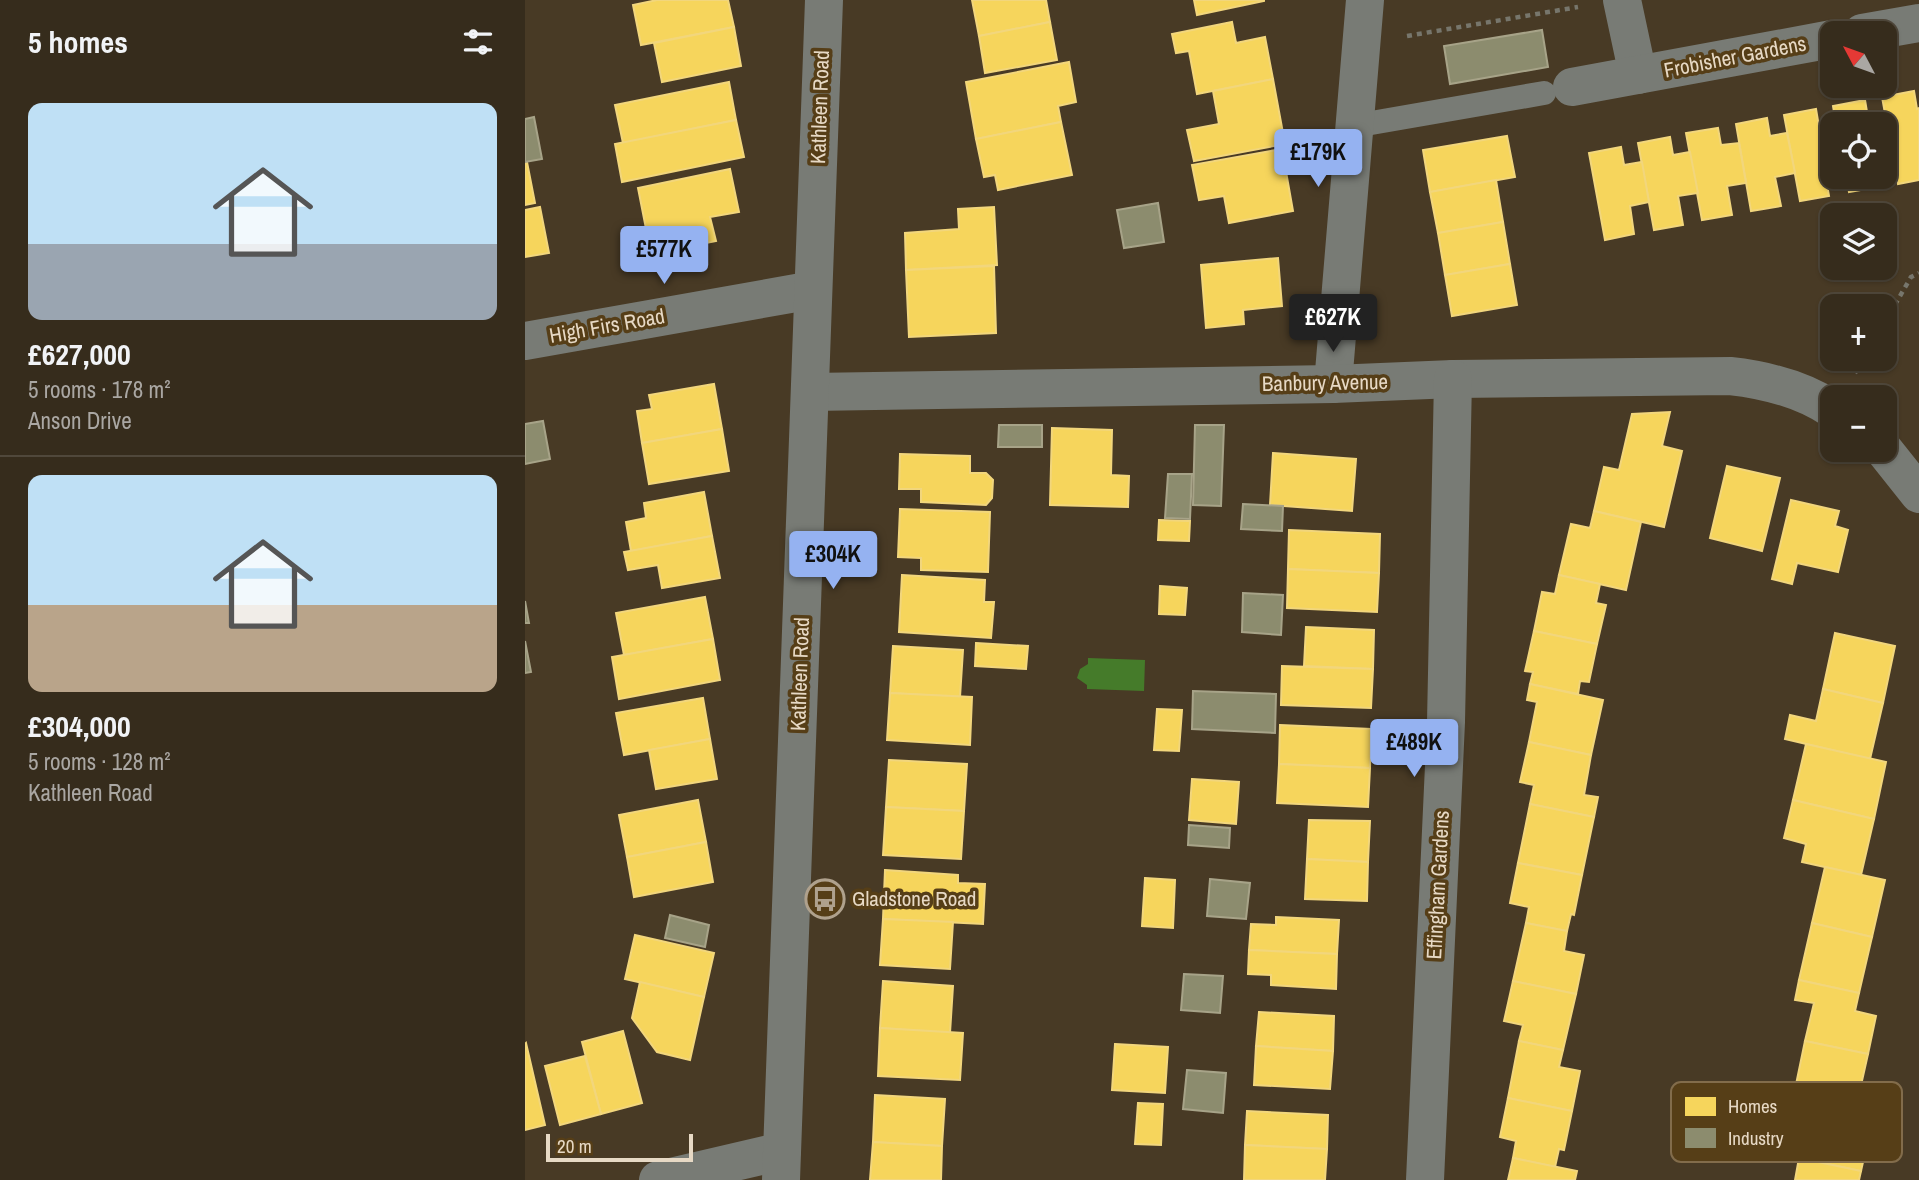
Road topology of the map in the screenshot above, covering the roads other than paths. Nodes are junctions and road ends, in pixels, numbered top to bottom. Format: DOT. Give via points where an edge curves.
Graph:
graph roads {
  1 [pos="824,0"];
  2 [pos="1365,0"];
  3 [pos="1622,0"];
  4 [pos="1919,23"];
  5 [pos="1897,27"];
  6 [pos="1820,41"];
  7 [pos="1638,75"];
  8 [pos="1558,90"];
  9 [pos="1354,126"];
  10 [pos="813,290"];
  11 [pos="525,341"];
  12 [pos="1453,379"];
  13 [pos="1333,384"];
  14 [pos="811,392"];
  15 [pos="1820,403"];
  16 [pos="1896,462"];
  17 [pos="1916,482"];
  18 [pos="782,1165"];
  19 [pos="658,1180"];
  20 [pos="1425,1180"];
  1 -- 10 [label="street, Kathleen Road"];
  2 -- 9 [label="street"];
  3 -- 7 [label="street, Frobisher Gardens"];
  4 -- 5 [label="street"];
  6 -- 7 [label="street, Frobisher Gardens"];
  7 -- 8 [label="street, Frobisher Gardens"];
  8 -- 9 [label="lane"];
  9 -- 13 [label="street"];
  10 -- 11 [label="street, High Firs Road"];
  10 -- 14 [label="street, Kathleen Road"];
  12 -- 13 [label="street, Banbury Avenue"];
  12 -- 15 [label="street, Banbury Avenue" via="1730,376 1790,389"];
  12 -- 20 [label="street, Effingham Gardens" via="1446,722"];
  13 -- 14 [label="street, Banbury Avenue"];
  14 -- 18 [label="street, Kathleen Road"];
  16 -- 17 [label="street"];
  18 -- 19 [label="street"];
}
